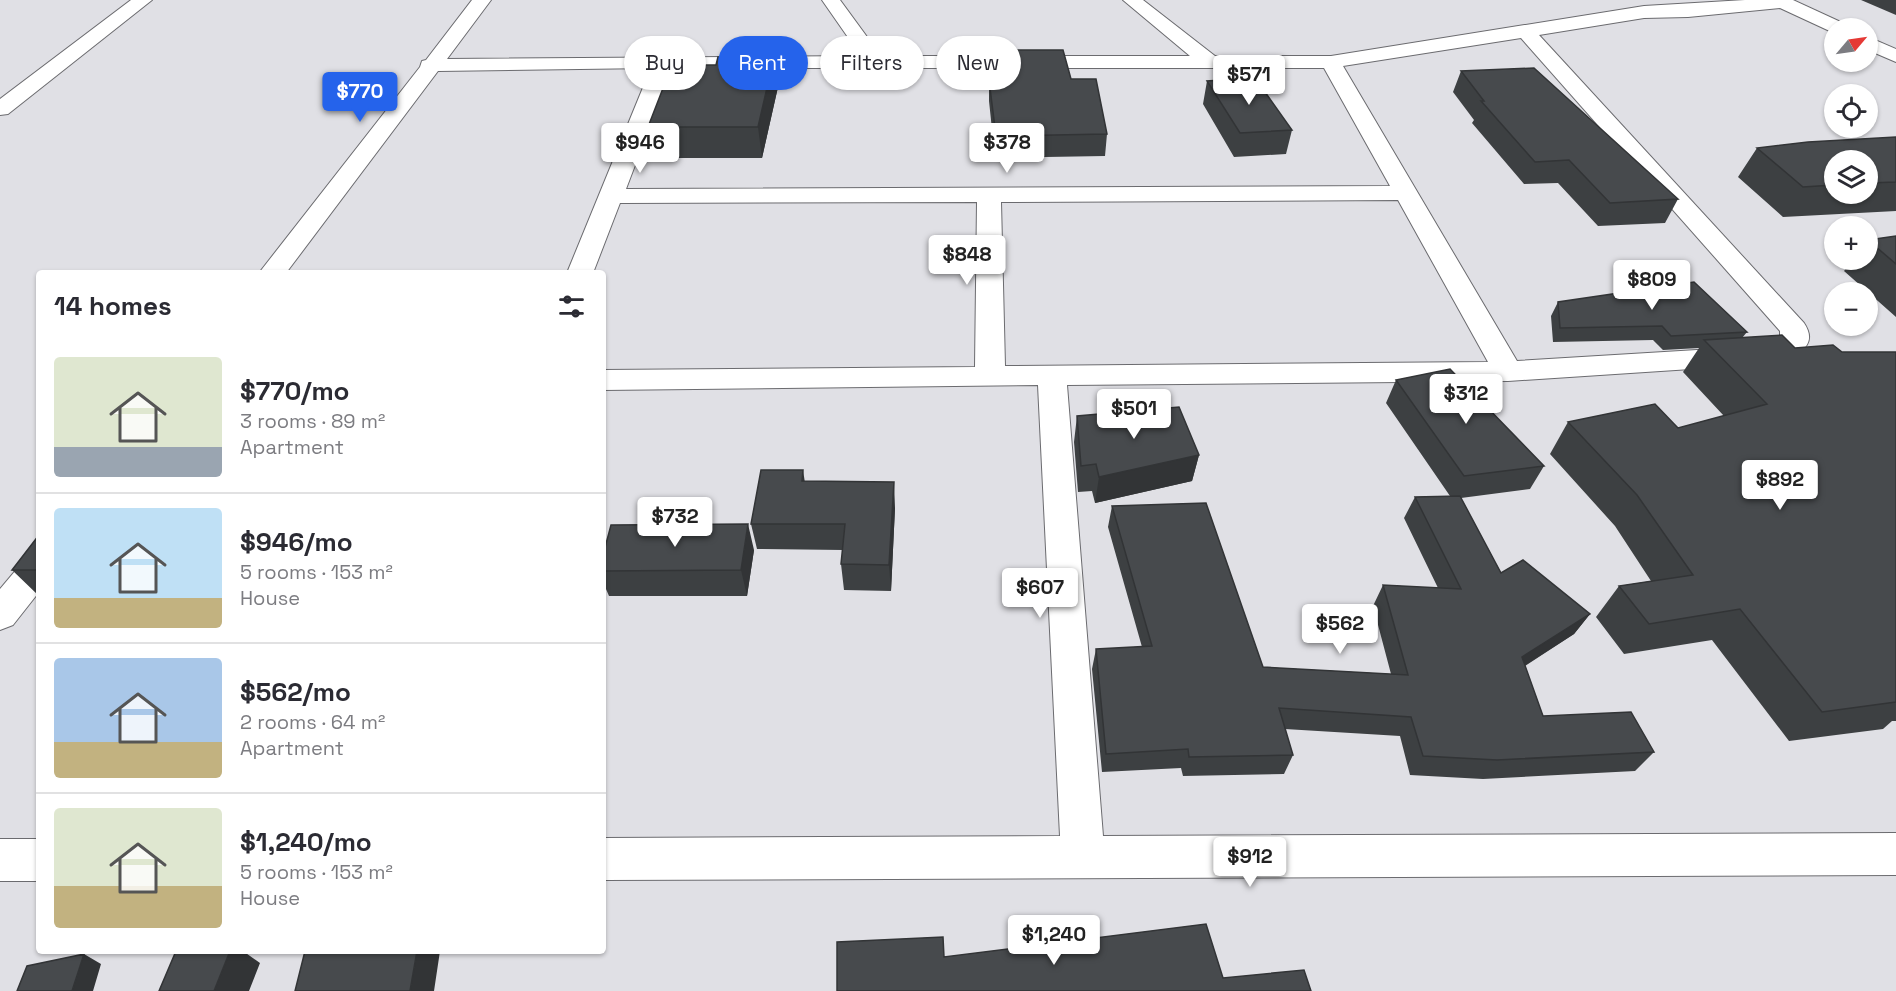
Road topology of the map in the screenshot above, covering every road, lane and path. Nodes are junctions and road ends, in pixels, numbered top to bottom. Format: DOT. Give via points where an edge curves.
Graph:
graph roads {
  1 [pos="143,0"];
  2 [pos="482,0"];
  3 [pos="831,0"];
  4 [pos="1132,0"];
  5 [pos="1780,1"];
  6 [pos="1824,21"];
  7 [pos="1527,33"];
  8 [pos="857,36"];
  9 [pos="1878,48"];
  10 [pos="1896,56"];
  11 [pos="706,62"];
  12 [pos="1210,62"];
  13 [pos="1331,62"];
  14 [pos="624,63"];
  15 [pos="820,63"];
  16 [pos="924,63"];
  17 [pos="429,65"];
  18 [pos="653,90"];
  19 [pos="0,109"];
  20 [pos="1406,193"];
  21 [pos="989,195"];
  22 [pos="609,196"];
  23 [pos="274,270"];
  24 [pos="581,270"];
  25 [pos="1508,371"];
  26 [pos="990,377"];
  27 [pos="1052,377"];
  28 [pos="606,380"];
  29 [pos="36,571"];
  30 [pos="0,615"];
  31 [pos="1896,854"];
  32 [pos="1083,858"];
  33 [pos="606,859"];
  34 [pos="0,860"];
  35 [pos="36,860"];
  1 -- 19 [label="street"];
  2 -- 17 [label="street"];
  3 -- 8 [label="street"];
  4 -- 12 [label="street"];
  5 -- 6 [label="street"];
  5 -- 7 [label="street" via="1644,12"];
  7 -- 13 [label="street"];
  7 -- 25 [label="street" via="1794,329 1795,344 1767,355"];
  9 -- 10 [label="street"];
  11 -- 15 [label="street"];
  12 -- 13 [label="street"];
  12 -- 16 [label="street"];
  13 -- 20 [label="street"];
  14 -- 17 [label="street"];
  17 -- 23 [label="street"];
  18 -- 22 [label="street"];
  20 -- 21 [label="street"];
  20 -- 25 [label="street"];
  21 -- 22 [label="street"];
  21 -- 26 [label="street"];
  22 -- 24 [label="street"];
  25 -- 27 [label="street"];
  26 -- 27 [label="street"];
  26 -- 28 [label="street"];
  27 -- 32 [label="street"];
  29 -- 30 [label="street"];
  31 -- 32 [label="street"];
  32 -- 33 [label="street"];
  34 -- 35 [label="street"];
}
